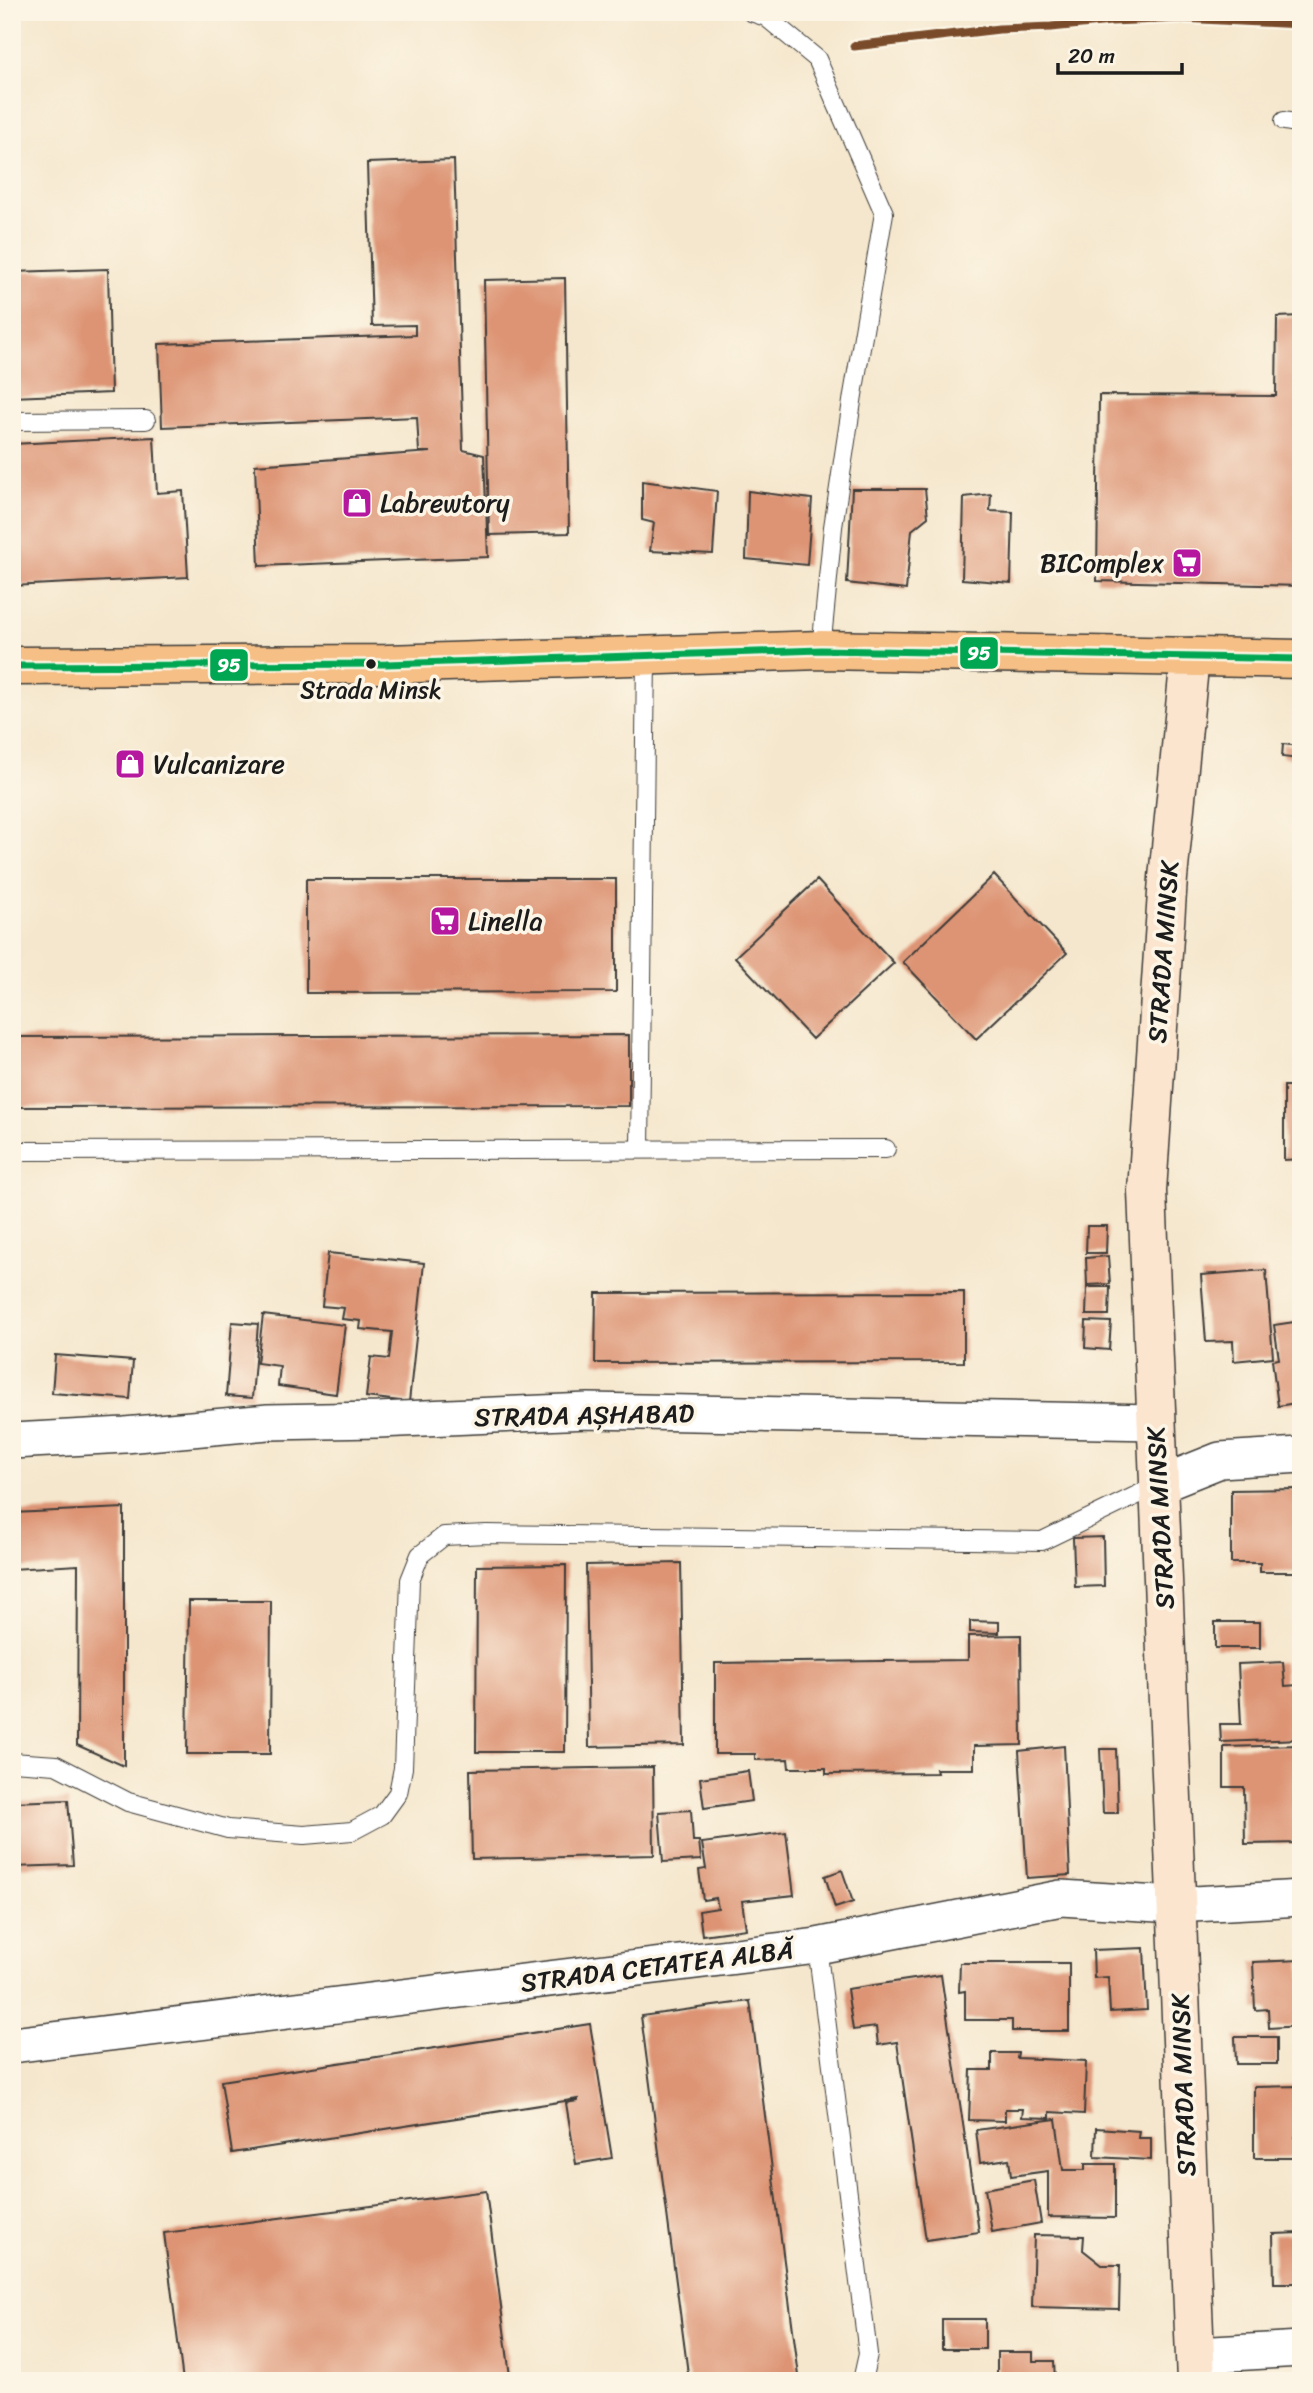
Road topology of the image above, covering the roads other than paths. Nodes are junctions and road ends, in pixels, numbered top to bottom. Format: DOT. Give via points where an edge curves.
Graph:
graph roads {
  1 [pos="751,12"];
  2 [pos="146,420"];
  3 [pos="12,421"];
  4 [pos="821,650"];
  5 [pos="646,657"];
  6 [pos="1190,657"];
  7 [pos="1301,659"];
  8 [pos="12,666"];
  9 [pos="640,1149"];
  10 [pos="886,1149"];
  11 [pos="12,1151"];
  12 [pos="1156,1422"];
  13 [pos="12,1441"];
  14 [pos="1301,1455"];
  15 [pos="1160,1484"];
  16 [pos="12,1762"];
  17 [pos="1301,1898"];
  18 [pos="1175,1905"];
  19 [pos="817,1946"];
  20 [pos="12,2045"];
  21 [pos="1301,2349"];
  22 [pos="1196,2368"];
  23 [pos="862,2381"];
  1 -- 4 [label="lane" via="766,17 817,59 884,213 833,527"];
  2 -- 3 [label="lane"];
  4 -- 5 [label="main road"];
  4 -- 6 [label="main road"];
  5 -- 8 [label="main road"];
  5 -- 9 [label="lane"];
  6 -- 7 [label="main road"];
  6 -- 12 [label="street, STRADA MINSK" via="1167,878 1147,1191"];
  9 -- 10 [label="lane"];
  9 -- 11 [label="lane"];
  12 -- 13 [label="street, STRADA AȘHABAD" via="588,1411 268,1422"];
  12 -- 15 [label="street, STRADA MINSK"];
  14 -- 15 [label="street" via="1220,1460"];
  15 -- 16 [label="lane" via="1042,1541 444,1536 420,1555 410,1580 403,1768 398,1793 382,1815 352,1831 303,1835 228,1829 128,1802 56,1765"];
  15 -- 18 [label="street, STRADA MINSK"];
  17 -- 18 [label="street, STRADA CETATEA ALBĂ"];
  18 -- 19 [label="street, STRADA CETATEA ALBĂ" via="1061,1898"];
  18 -- 22 [label="street, STRADA MINSK"];
  19 -- 20 [label="street, STRADA CETATEA ALBĂ"];
  19 -- 23 [label="lane" via="868,2354"];
  21 -- 22 [label="street"];
}
